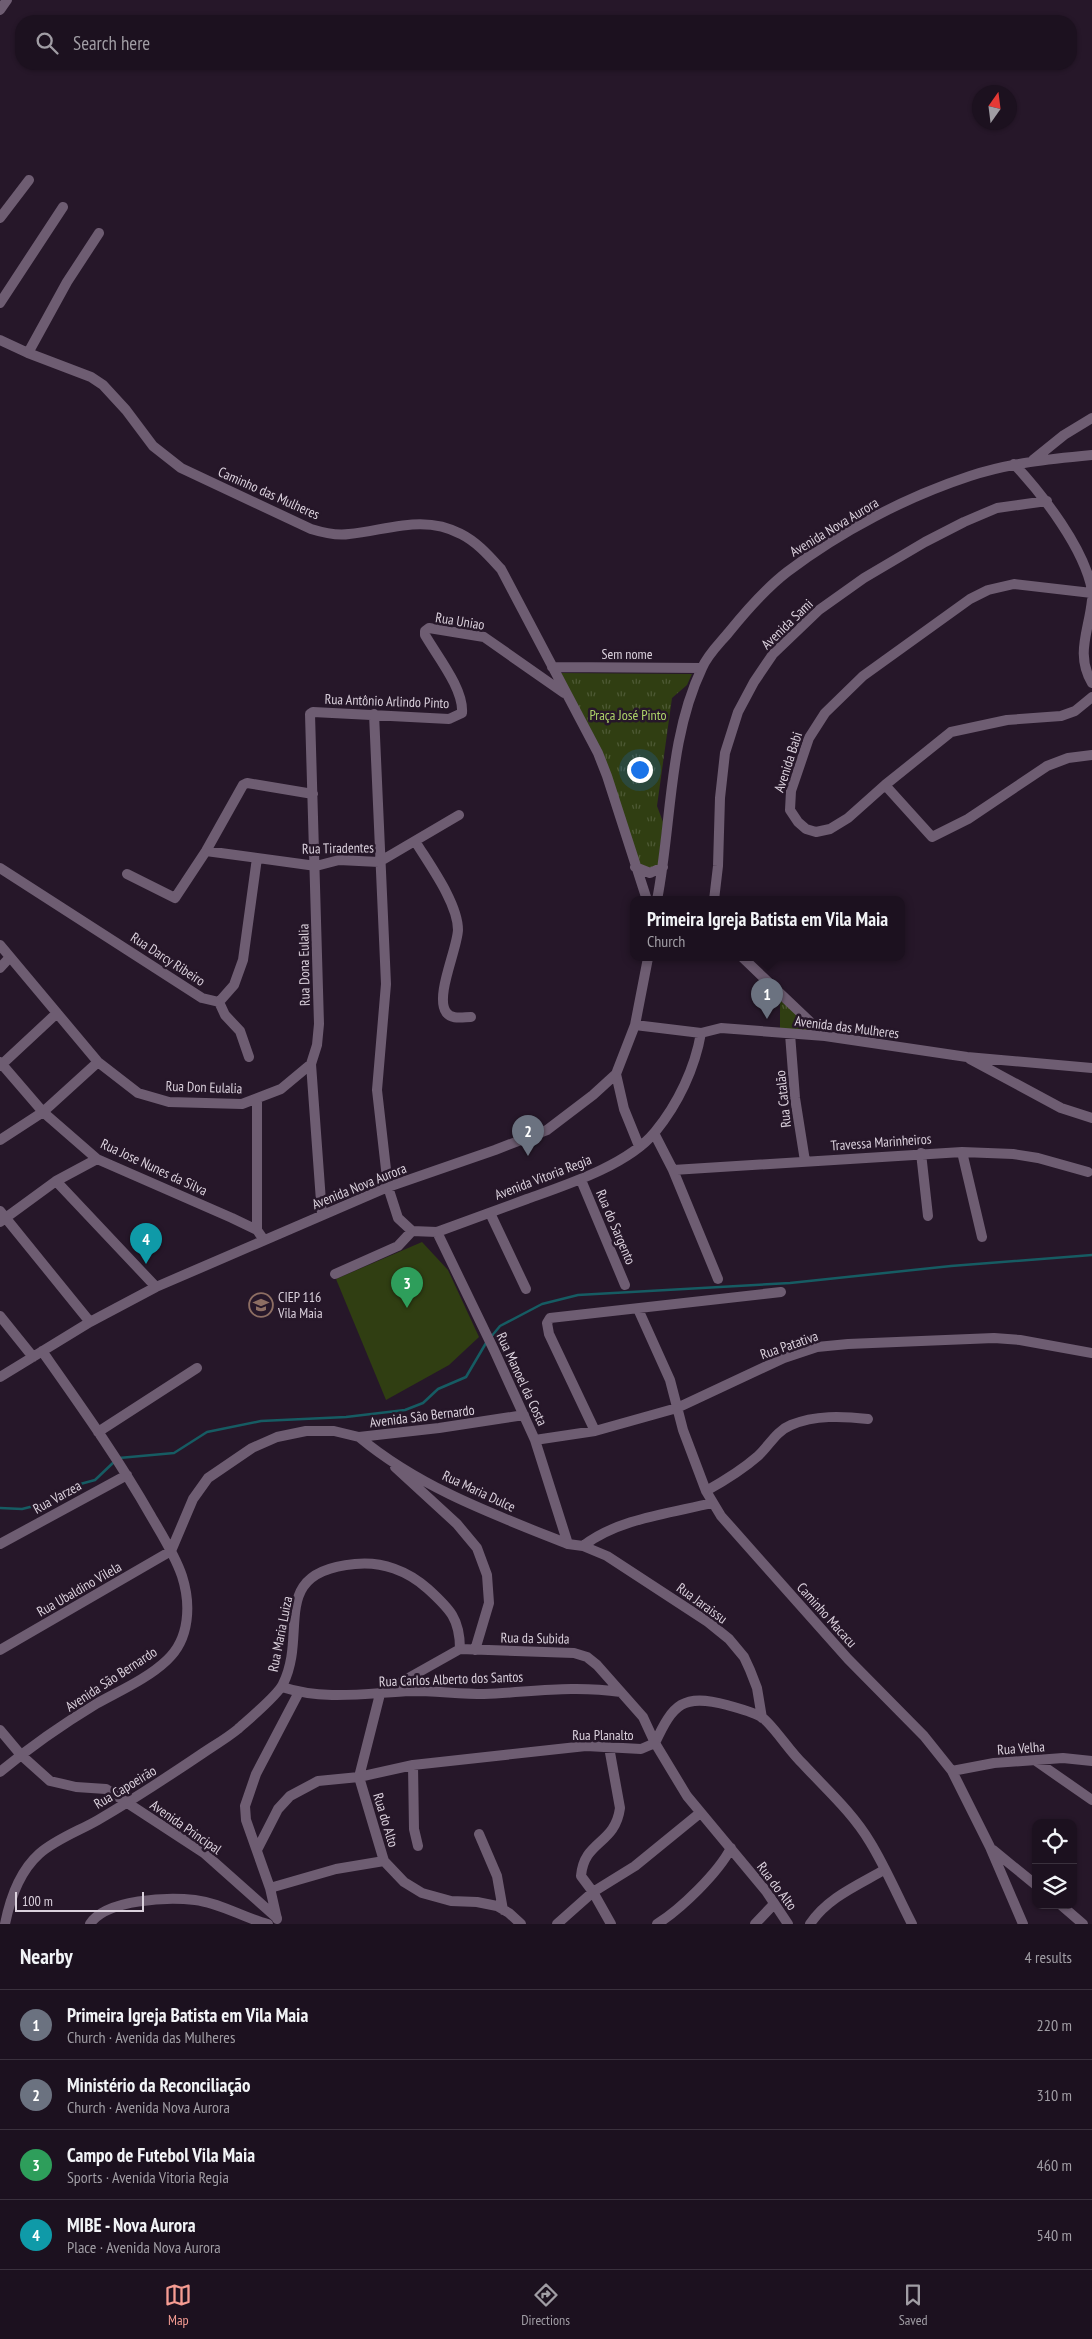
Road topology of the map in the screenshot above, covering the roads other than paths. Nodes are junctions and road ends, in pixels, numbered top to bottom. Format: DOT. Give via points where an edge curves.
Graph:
graph roads {
  1 [pos="7,0"];
  2 [pos="0,10"];
  3 [pos="29,180"];
  4 [pos="63,206"];
  5 [pos="0,218"];
  6 [pos="99,233"];
  7 [pos="0,303"];
  8 [pos="0,340"];
  9 [pos="28,353"];
  10 [pos="1092,418"];
  11 [pos="1092,455"];
  12 [pos="1032,461"];
  13 [pos="1014,464"];
  14 [pos="1047,502"];
  15 [pos="1092,591"];
  16 [pos="1092,600"];
  17 [pos="552,667"];
  18 [pos="702,668"];
  19 [pos="1092,683"];
  20 [pos="566,694"];
  21 [pos="1092,697"];
  22 [pos="462,713"];
  23 [pos="310,714"];
  24 [pos="374,714"];
  25 [pos="1092,744"];
  26 [pos="1090,756"];
  27 [pos="884,785"];
  28 [pos="313,794"];
  29 [pos="459,815"];
  30 [pos="415,841"];
  31 [pos="206,851"];
  32 [pos="257,858"];
  33 [pos="380,862"];
  34 [pos="316,866"];
  35 [pos="635,867"];
  36 [pos="664,867"];
  37 [pos="0,868"];
  38 [pos="127,874"];
  39 [pos="646,896"];
  40 [pos="658,896"];
  41 [pos="714,896"];
  42 [pos="0,945"];
  43 [pos="10,957"];
  44 [pos="647,961"];
  45 [pos="747,961"];
  46 [pos="0,968"];
  47 [pos="219,1002"];
  48 [pos="57,1013"];
  49 [pos="471,1017"];
  50 [pos="635,1025"];
  51 [pos="701,1033"];
  52 [pos="790,1034"];
  53 [pos="825,1036"];
  54 [pos="249,1057"];
  55 [pos="967,1058"];
  56 [pos="98,1062"];
  57 [pos="1,1064"];
  58 [pos="311,1064"];
  59 [pos="1092,1068"];
  60 [pos="616,1074"];
  61 [pos="257,1099"];
  62 [pos="42,1112"];
  63 [pos="1092,1118"];
  64 [pos="654,1133"];
  65 [pos="0,1140"];
  66 [pos="639,1146"];
  67 [pos="962,1152"];
  68 [pos="921,1153"];
  69 [pos="97,1159"];
  70 [pos="804,1161"];
  71 [pos="673,1170"];
  72 [pos="1088,1172"];
  73 [pos="581,1180"];
  74 [pos="56,1181"];
  75 [pos="388,1187"];
  76 [pos="490,1213"];
  77 [pos="322,1215"];
  78 [pos="928,1216"];
  79 [pos="2,1217"];
  80 [pos="257,1230"];
  81 [pos="412,1232"];
  82 [pos="437,1232"];
  83 [pos="982,1237"];
  84 [pos="264,1240"];
  85 [pos="336,1274"];
  86 [pos="718,1279"];
  87 [pos="626,1285"];
  88 [pos="156,1287"];
  89 [pos="526,1289"];
  90 [pos="780,1292"];
  91 [pos="638,1309"];
  92 [pos="0,1316"];
  93 [pos="90,1322"];
  94 [pos="1092,1353"];
  95 [pos="37,1354"];
  96 [pos="197,1368"];
  97 [pos="0,1376"];
  98 [pos="677,1408"];
  99 [pos="524,1415"];
  100 [pos="868,1419"];
  101 [pos="595,1430"];
  102 [pos="98,1432"];
  103 [pos="359,1437"];
  104 [pos="535,1440"];
  105 [pos="382,1456"];
  106 [pos="125,1471"];
  107 [pos="706,1491"];
  108 [pos="712,1503"];
  109 [pos="0,1544"];
  110 [pos="568,1544"];
  111 [pos="583,1546"];
  112 [pos="171,1552"];
  113 [pos="460,1649"];
  114 [pos="0,1650"];
  115 [pos="475,1650"];
  116 [pos="282,1687"];
  117 [pos="299,1692"];
  118 [pos="621,1692"];
  119 [pos="380,1694"];
  120 [pos="762,1718"];
  121 [pos="0,1730"];
  122 [pos="655,1744"];
  123 [pos="609,1747"];
  124 [pos="21,1755"];
  125 [pos="1036,1761"];
  126 [pos="1092,1761"];
  127 [pos="413,1765"];
  128 [pos="952,1771"];
  129 [pos="0,1772"];
  130 [pos="359,1777"];
  131 [pos="1092,1800"];
  132 [pos="126,1804"];
  133 [pos="700,1813"];
  134 [pos="478,1834"];
  135 [pos="418,1846"];
  136 [pos="990,1847"];
  137 [pos="731,1848"];
  138 [pos="257,1850"];
  139 [pos="384,1860"];
  140 [pos="884,1870"];
  141 [pos="1032,1882"];
  142 [pos="270,1888"];
  143 [pos="593,1892"];
  144 [pos="774,1904"];
  145 [pos="1066,1909"];
  146 [pos="504,1910"];
  147 [pos="278,1921"];
  148 [pos="5,1924"];
  149 [pos="90,1924"];
  150 [pos="268,1924"];
  151 [pos="521,1924"];
  152 [pos="557,1924"];
  153 [pos="611,1924"];
  154 [pos="657,1924"];
  155 [pos="755,1924"];
  156 [pos="788,1924"];
  157 [pos="810,1924"];
  158 [pos="912,1924"];
  159 [pos="1023,1924"];
  160 [pos="1084,1924"];
  1 -- 2 [label="street"];
  3 -- 5 [label="street"];
  4 -- 7 [label="street"];
  6 -- 9 [label="street" via="67,282"];
  8 -- 9 [label="street, Caminho das Mulheres"];
  9 -- 17 [label="street, Caminho das Mulheres" via="76,370 103,385 153,446 181,468 312,529 348,535 426,523 462,534 482,548 501,569"];
  10 -- 12 [label="street"];
  11 -- 12 [label="street, Avenida Nova Aurora"];
  12 -- 13 [label="street, Avenida Nova Aurora"];
  13 -- 14 [label="street"];
  13 -- 18 [label="street, Avenida Nova Aurora" via="940,487 836,539 786,573 750,606"];
  14 -- 15 [label="street" via="1075,547"];
  14 -- 41 [label="street, Avenida Sami" via="997,508 925,542 864,578 819,610 773,654 738,712 725,753"];
  15 -- 27 [label="street, Avenida Babi" via="1014,584 988,590 970,599 863,676 825,713 809,738 791,791 790,810 806,828 816,832 830,829 848,818"];
  16 -- 19 [label="street" via="1082,655"];
  17 -- 18 [label="street, Sem nome"];
  17 -- 20 [label="street, Caminho das Mulheres"];
  18 -- 36 [label="street, Avenida Nova Aurora" via="680,739"];
  20 -- 22 [label="street, Rua Uniao" via="484,637 427,629 425,635 462,700"];
  20 -- 35 [label="street, Caminho das Mulheres" via="607,776"];
  21 -- 27 [label="street, Avenida Babi" via="1075,711 1061,716 1007,720 951,732"];
  22 -- 24 [label="street, Rua Antônio Arlindo Pinto" via="449,719"];
  23 -- 24 [label="street, Rua Antônio Arlindo Pinto"];
  23 -- 28 [label="street, Rua Dona Eulalia"];
  24 -- 33 [label="street"];
  25 -- 26 [label="street"];
  26 -- 27 [label="street" via="1058,761 968,819 932,837"];
  28 -- 31 [label="street" via="243,785"];
  28 -- 34 [label="street, Rua Dona Eulalia"];
  29 -- 30 [label="street, Rua Tiradentes"];
  30 -- 33 [label="street, Rua Tiradentes"];
  30 -- 49 [label="street" via="456,917 456,942 445,986 444,1008 451,1016"];
  31 -- 32 [label="street, Rua Tiradentes"];
  31 -- 38 [label="street" via="175,898"];
  32 -- 34 [label="street, Rua Tiradentes"];
  32 -- 47 [label="street" via="243,960 234,985"];
  33 -- 34 [label="street, Rua Tiradentes" via="339,860"];
  33 -- 75 [label="street" via="386,984 377,1090"];
  34 -- 58 [label="street, Rua Dona Eulalia" via="319,1024"];
  35 -- 36 [label="street" via="650,873"];
  35 -- 39 [label="street, Caminho das Mulheres"];
  36 -- 40 [label="street, Avenida Nova Aurora"];
  37 -- 47 [label="street, Rua Darcy Ribeiro" via="202,998"];
  42 -- 43 [label="street, Rua Don Eulalia"];
  43 -- 46 [label="street"];
  43 -- 48 [label="street, Rua Don Eulalia"];
  44 -- 50 [label="street, Avenida Nova Aurora"];
  45 -- 53 [label="street"];
  47 -- 54 [label="street" via="225,1015 240,1031"];
  48 -- 56 [label="street, Rua Don Eulalia"];
  48 -- 57 [label="street"];
  50 -- 51 [label="street, Avenida das Mulheres"];
  50 -- 60 [label="street, Avenida Nova Aurora"];
  51 -- 52 [label="street, Avenida das Mulheres" via="722,1028"];
  51 -- 64 [label="street, Avenida Vitoria Regia" via="692,1070"];
  52 -- 53 [label="street, Avenida das Mulheres"];
  52 -- 70 [label="street, Rua Catalão"];
  53 -- 55 [label="street, Avenida das Mulheres"];
  55 -- 59 [label="street, Avenida das Mulheres"];
  55 -- 63 [label="street, Avenida das Mulheres" via="1061,1108"];
  56 -- 61 [label="street, Rua Don Eulalia" via="138,1092 168,1102 242,1104"];
  56 -- 62 [label="street"];
  57 -- 62 [label="street, Rua Jose Nunes da Silva"];
  58 -- 61 [label="street, Rua Don Eulalia" via="280,1089"];
  58 -- 77 [label="street, Rua Dona Eulalia"];
  60 -- 66 [label="street" via="624,1109"];
  60 -- 75 [label="street, Avenida Nova Aurora" via="547,1130"];
  61 -- 80 [label="street"];
  62 -- 65 [label="street"];
  62 -- 69 [label="street, Rua Jose Nunes da Silva"];
  64 -- 66 [label="street, Avenida Vitoria Regia"];
  64 -- 71 [label="street"];
  66 -- 73 [label="street, Avenida Vitoria Regia"];
  67 -- 68 [label="street, Travessa Marinheiros"];
  67 -- 72 [label="street, Travessa Marinheiros" via="1013,1154"];
  67 -- 83 [label="street"];
  68 -- 70 [label="street, Travessa Marinheiros"];
  68 -- 78 [label="street"];
  69 -- 74 [label="street"];
  69 -- 80 [label="street, Rua Jose Nunes da Silva"];
  70 -- 71 [label="street, Travessa Marinheiros"];
  71 -- 86 [label="street"];
  73 -- 76 [label="street, Avenida Vitoria Regia"];
  73 -- 87 [label="street, Rua do Sargento"];
  74 -- 79 [label="street"];
  74 -- 88 [label="street"];
  75 -- 77 [label="street, Avenida Nova Aurora"];
  75 -- 81 [label="street" via="398,1218"];
  76 -- 82 [label="street, Avenida Vitoria Regia"];
  76 -- 89 [label="street"];
  77 -- 84 [label="street, Avenida Nova Aurora"];
  79 -- 93 [label="street"];
  80 -- 84 [label="street"];
  81 -- 82 [label="street, Avenida Vitoria Regia"];
  81 -- 85 [label="street" via="398,1246"];
  82 -- 99 [label="street, Rua Manoel da Costa"];
  84 -- 88 [label="street, Avenida Nova Aurora"];
  88 -- 93 [label="street, Avenida Nova Aurora"];
  90 -- 91 [label="street"];
  91 -- 98 [label="street, Caminho Macacu" via="670,1380"];
  91 -- 101 [label="street" via="556,1316 547,1323 548,1334"];
  92 -- 95 [label="street, Avenida São Bernardo"];
  93 -- 95 [label="street, Avenida Nova Aurora"];
  94 -- 98 [label="street, Rua Patativa" via="994,1338 816,1347 784,1358"];
  95 -- 97 [label="street, Avenida Nova Aurora"];
  95 -- 102 [label="street, Avenida São Bernardo"];
  96 -- 102 [label="street"];
  98 -- 101 [label="street, Rua Patativa"];
  98 -- 107 [label="street, Caminho Macacu"];
  99 -- 103 [label="street, Avenida São Bernardo"];
  99 -- 104 [label="street, Rua Manoel da Costa"];
  100 -- 107 [label="street" via="832,1416 790,1425 760,1455"];
  101 -- 104 [label="street, Rua Patativa"];
  102 -- 106 [label="street, Avenida São Bernardo"];
  103 -- 105 [label="street, Rua Maria Dulce"];
  103 -- 112 [label="street, Avenida São Bernardo" via="334,1431 306,1431 277,1437 228,1462 208,1478 193,1499"];
  104 -- 110 [label="street, Rua Manoel da Costa"];
  105 -- 110 [label="street, Rua Maria Dulce" via="458,1500"];
  105 -- 115 [label="street" via="457,1524 477,1548 487,1575 488,1603"];
  106 -- 109 [label="street, Rua Varzea"];
  106 -- 112 [label="street, Avenida São Bernardo"];
  107 -- 108 [label="street, Caminho Macacu"];
  108 -- 111 [label="street" via="619,1526 595,1536"];
  108 -- 128 [label="street, Caminho Macacu" via="848,1659 924,1736"];
  110 -- 111 [label="street, Rua Jaraissu"];
  111 -- 120 [label="street, Rua Jaraissu" via="607,1556 670,1596 729,1639 750,1670"];
  112 -- 114 [label="street, Rua Ubaldino Vilela"];
  112 -- 124 [label="street, Avenida São Bernardo" via="182,1576 186,1601 185,1634 177,1650 147,1674 91,1707"];
  113 -- 115 [label="street, Rua da Subida"];
  113 -- 116 [label="street, Rua Maria Luiza" via="456,1620 444,1603 421,1582 382,1564 335,1566 320,1571 306,1582 298,1599 290,1665"];
  113 -- 119 [label="street"];
  115 -- 118 [label="street, Rua da Subida" via="587,1656"];
  116 -- 117 [label="street, Rua Carlos Alberto dos Santos"];
  116 -- 132 [label="street, Rua Capoeirão" via="237,1729"];
  117 -- 119 [label="street, Rua Carlos Alberto dos Santos" via="350,1696"];
  117 -- 138 [label="street" via="248,1794 246,1820"];
  118 -- 119 [label="street, Rua Carlos Alberto dos Santos" via="574,1687 465,1694 412,1691"];
  118 -- 122 [label="street, Rua da Subida" via="642,1717"];
  119 -- 130 [label="street"];
  120 -- 122 [label="street" via="710,1700 692,1700 673,1711"];
  120 -- 140 [label="street" via="854,1820"];
  121 -- 124 [label="street, Avenida Principal"];
  122 -- 123 [label="street, Rua Planalto" via="635,1749"];
  122 -- 133 [label="street, Rua do Alto"];
  123 -- 127 [label="street, Rua Planalto" via="586,1746"];
  123 -- 143 [label="street" via="620,1808 612,1832 585,1857 581,1876"];
  124 -- 129 [label="street, Avenida São Bernardo"];
  124 -- 132 [label="street, Avenida Principal" via="50,1781 106,1789"];
  125 -- 126 [label="street, Rua Velha" via="1063,1758"];
  125 -- 128 [label="street, Rua Velha" via="994,1763"];
  125 -- 131 [label="street"];
  127 -- 130 [label="street, Rua Planalto"];
  127 -- 135 [label="street" via="414,1829"];
  128 -- 136 [label="street, Caminho Macacu"];
  130 -- 138 [label="street, Rua Planalto" via="318,1781 290,1796 278,1809"];
  130 -- 139 [label="street, Rua do Alto"];
  132 -- 147 [label="street, Avenida Principal" via="204,1853"];
  132 -- 148 [label="street, Rua Capoeirão" via="39,1854 20,1878"];
  133 -- 137 [label="street, Rua do Alto"];
  133 -- 143 [label="street" via="635,1866"];
  134 -- 146 [label="street" via="495,1871"];
  136 -- 141 [label="street"];
  136 -- 159 [label="street, Caminho Macacu"];
  137 -- 144 [label="street, Rua do Alto"];
  137 -- 154 [label="street" via="719,1867 674,1912"];
  138 -- 142 [label="street"];
  139 -- 142 [label="street" via="336,1869"];
  139 -- 146 [label="street, Rua do Alto" via="404,1882 422,1893 451,1902 477,1902"];
  140 -- 157 [label="street" via="838,1896"];
  140 -- 158 [label="street"];
  142 -- 147 [label="street"];
  143 -- 152 [label="street"];
  143 -- 153 [label="street"];
  144 -- 155 [label="street"];
  144 -- 156 [label="street, Rua do Alto"];
  145 -- 160 [label="street"];
  146 -- 151 [label="street, Rua do Alto"];
  149 -- 150 [label="street" via="107,1910 132,1903 195,1900"];
}
